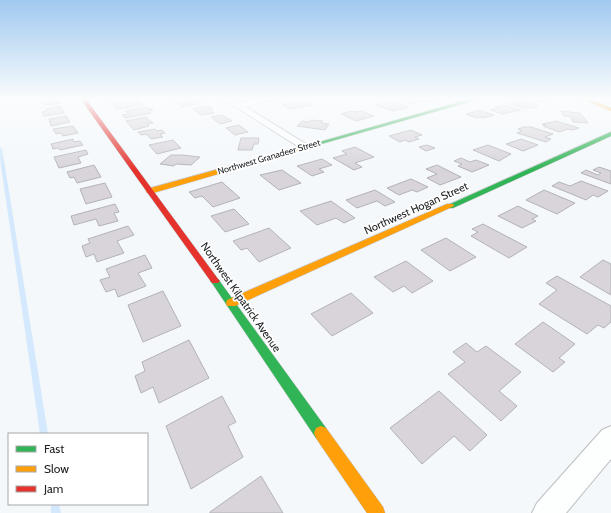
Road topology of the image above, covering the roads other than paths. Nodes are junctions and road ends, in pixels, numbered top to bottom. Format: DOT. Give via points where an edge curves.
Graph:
graph roads {
  1 [pos="100,122"];
  2 [pos="265,122"];
  3 [pos="396,122"];
  4 [pos="611,134"];
  5 [pos="306,147"];
  6 [pos="150,191"];
  7 [pos="231,303"];
  8 [pos="611,439"];
  9 [pos="377,513"];
  10 [pos="547,513"];
  1 -- 6 [label="street, Northwest Kilpatrick Avenue"];
  2 -- 5 [label="street"];
  3 -- 5 [label="street, Northwest Granadeer Street"];
  4 -- 7 [label="street, Northwest Hogan Street"];
  5 -- 6 [label="street, Northwest Granadeer Street"];
  6 -- 7 [label="street, Northwest Kilpatrick Avenue"];
  7 -- 9 [label="street, Northwest Kilpatrick Avenue"];
  8 -- 10 [label="street"];
}
